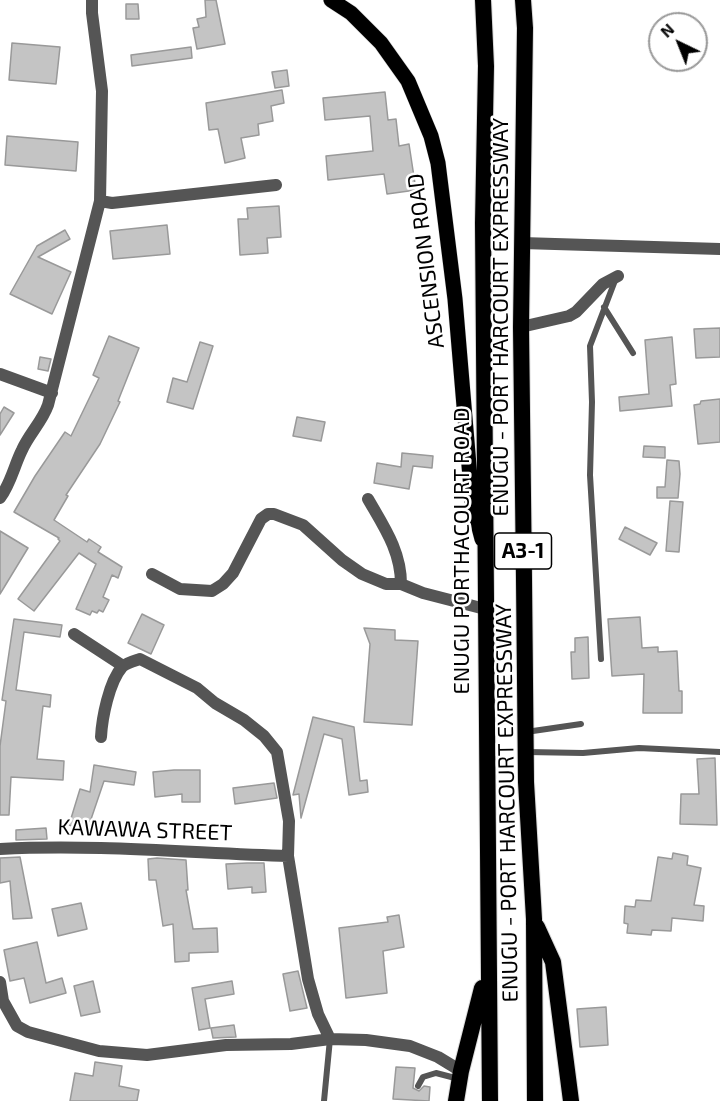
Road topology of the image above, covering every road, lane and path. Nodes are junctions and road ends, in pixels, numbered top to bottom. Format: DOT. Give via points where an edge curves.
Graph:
graph roads {
  1 [pos="92,0"];
  2 [pos="331,0"];
  3 [pos="483,0"];
  4 [pos="523,0"];
  5 [pos="276,185"];
  6 [pos="100,201"];
  7 [pos="522,243"];
  8 [pos="720,249"];
  9 [pos="618,276"];
  10 [pos="604,307"];
  11 [pos="521,327"];
  12 [pos="633,353"];
  13 [pos="0,374"];
  14 [pos="52,393"];
  15 [pos="0,498"];
  16 [pos="368,499"];
  17 [pos="485,551"];
  18 [pos="152,574"];
  19 [pos="402,584"];
  20 [pos="485,609"];
  21 [pos="74,634"];
  22 [pos="601,659"];
  23 [pos="123,666"];
  24 [pos="581,724"];
  25 [pos="526,732"];
  26 [pos="101,737"];
  27 [pos="526,752"];
  28 [pos="720,752"];
  29 [pos="0,849"];
  30 [pos="288,856"];
  31 [pos="534,919"];
  32 [pos="487,966"];
  33 [pos="0,982"];
  34 [pos="330,1039"];
  35 [pos="460,1075"];
  36 [pos="418,1086"];
  37 [pos="324,1101"];
  38 [pos="456,1101"];
  39 [pos="490,1101"];
  40 [pos="535,1101"];
  41 [pos="571,1101"];
  1 -- 6 [label="street" via="102,92"];
  2 -- 17 [label="main road, ASCENSION ROAD" via="351,13 381,43 408,81 431,136 455,299 471,501"];
  3 -- 17 [label="highway, ENUGU PORTHACOURT ROAD / A3-1"];
  4 -- 7 [label="highway, ENUGU - PORT HARCOURT EXPRESSWAY / A3-1"];
  5 -- 6 [label="street" via="112,203"];
  6 -- 14 [label="street"];
  7 -- 8 [label="street"];
  7 -- 11 [label="highway, ENUGU - PORT HARCOURT EXPRESSWAY / A3-1"];
  9 -- 10 [label="lane"];
  9 -- 11 [label="street" via="603,284 569,316"];
  10 -- 12 [label="lane"];
  10 -- 22 [label="lane" via="590,346 590,475"];
  11 -- 25 [label="highway, ENUGU - PORT HARCOURT EXPRESSWAY / A3-1"];
  13 -- 14 [label="street"];
  14 -- 15 [label="street" via="42,420 22,449"];
  16 -- 19 [label="street" via="393,541"];
  17 -- 20 [label="highway, ENUGU PORTHACOURT ROAD / A3-1"];
  18 -- 19 [label="street" via="180,590 212,591 232,573 261,519 274,514 303,525 363,574 386,584"];
  19 -- 20 [label="street"];
  20 -- 32 [label="highway, ENUGU PORTHACOURT ROAD / A3-1"];
  21 -- 23 [label="street"];
  23 -- 26 [label="street" via="103,714"];
  23 -- 30 [label="street" via="146,660 197,688 264,736 277,752 280,766 289,821"];
  24 -- 25 [label="lane"];
  25 -- 27 [label="highway, ENUGU - PORT HARCOURT EXPRESSWAY / A3-1"];
  27 -- 28 [label="lane" via="583,753 639,748"];
  27 -- 31 [label="highway, ENUGU - PORT HARCOURT EXPRESSWAY / A3-1"];
  29 -- 30 [label="street, KAWAWA STREET" via="91,848"];
  30 -- 34 [label="street" via="308,979"];
  31 -- 40 [label="highway, ENUGU - PORT HARCOURT EXPRESSWAY / A3-1"];
  31 -- 41 [label="highway" via="553,962"];
  32 -- 35 [label="highway"];
  32 -- 39 [label="highway, ENUGU PORTHACOURT ROAD / A3-1"];
  33 -- 34 [label="street" via="3,1001 16,1026 99,1051 147,1055 226,1045"];
  34 -- 35 [label="street" via="410,1046 438,1057"];
  34 -- 37 [label="lane"];
  35 -- 36 [label="lane" via="429,1074"];
  35 -- 38 [label="highway"];
}
